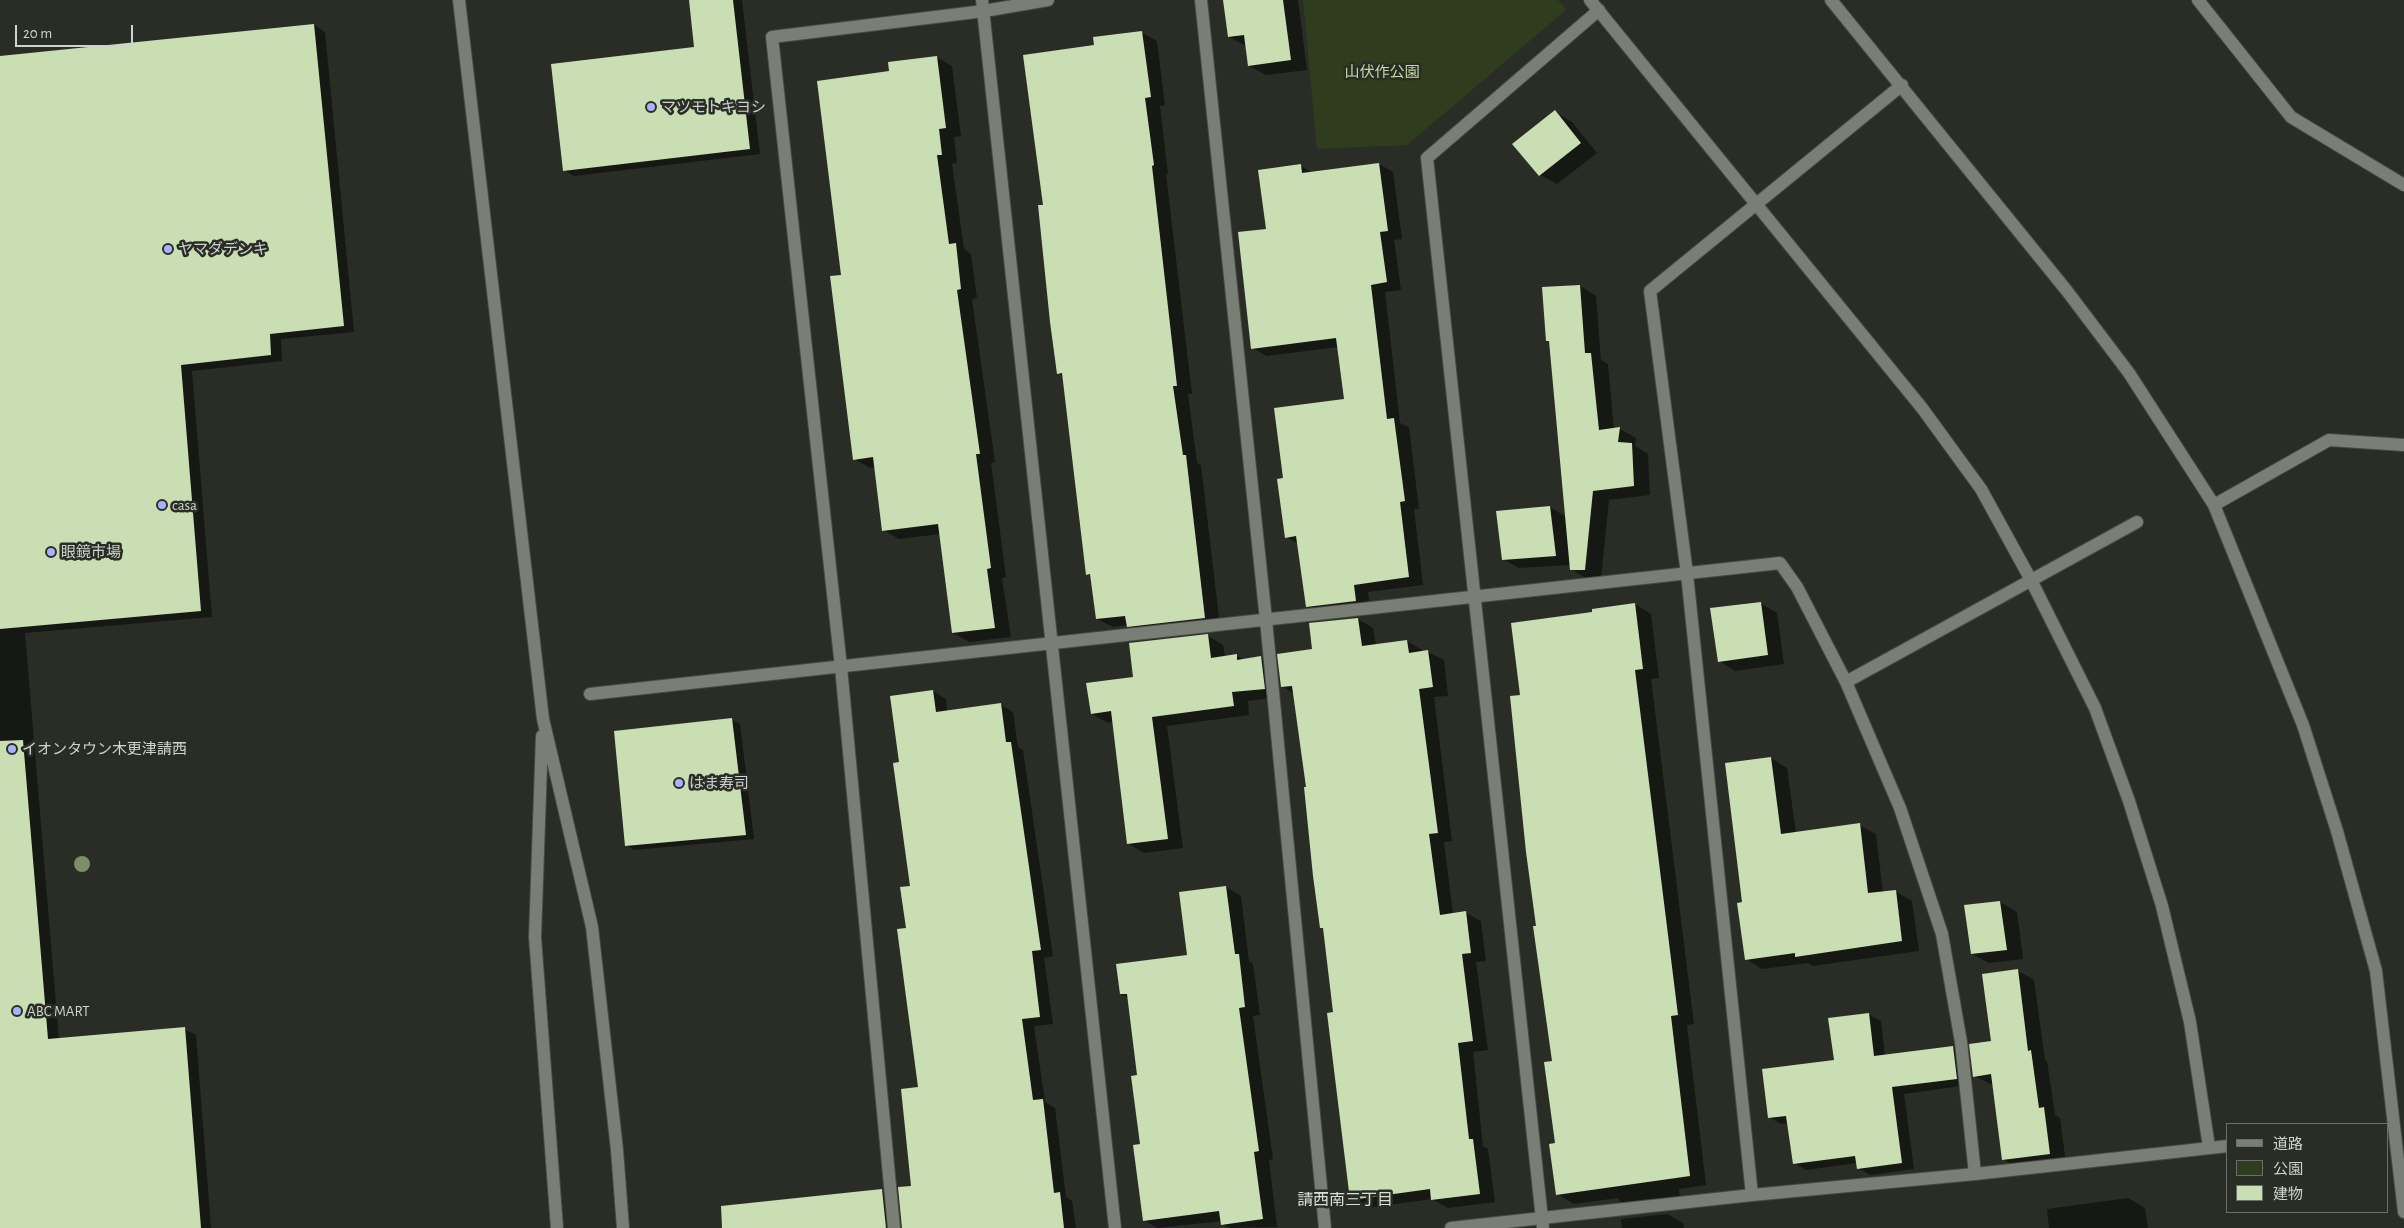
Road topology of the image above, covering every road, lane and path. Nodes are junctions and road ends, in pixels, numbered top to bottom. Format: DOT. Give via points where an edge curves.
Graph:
graph roads {
  1 [pos="459,0"];
  2 [pos="1048,0"];
  3 [pos="1201,0"];
  4 [pos="1831,0"];
  5 [pos="2198,0"];
  6 [pos="1594,5"];
  7 [pos="983,6"];
  8 [pos="1902,85"];
  9 [pos="2404,185"];
  10 [pos="1756,204"];
  11 [pos="2404,445"];
  12 [pos="2214,505"];
  13 [pos="2137,522"];
  14 [pos="1687,574"];
  15 [pos="2031,580"];
  16 [pos="1473,597"];
  17 [pos="1266,620"];
  18 [pos="1052,644"];
  19 [pos="841,667"];
  20 [pos="1846,682"];
  21 [pos="590,694"];
  22 [pos="543,719"];
  23 [pos="2391,1137"];
  24 [pos="2226,1146"];
  25 [pos="2209,1147"];
  26 [pos="1975,1174"];
  27 [pos="1752,1195"];
  28 [pos="2404,1212"];
  29 [pos="1543,1223"];
  30 [pos="557,1228"];
  31 [pos="623,1228"];
  32 [pos="894,1228"];
  33 [pos="1115,1228"];
  34 [pos="1324,1228"];
  35 [pos="1450,1228"];
  1 -- 22 [label="street"];
  2 -- 7 [label="street"];
  3 -- 17 [label="street"];
  4 -- 8 [label="street"];
  5 -- 9 [label="street" via="2291,117"];
  6 -- 10 [label="street"];
  6 -- 16 [label="street" via="1427,158"];
  7 -- 18 [label="street"];
  7 -- 19 [label="street" via="772,37"];
  8 -- 10 [label="street"];
  8 -- 12 [label="street" via="2129,373"];
  10 -- 14 [label="street" via="1650,291"];
  10 -- 15 [label="street" via="1922,408 1981,489"];
  11 -- 12 [label="street" via="2329,440"];
  12 -- 23 [label="street" via="2304,724 2337,831 2376,971"];
  13 -- 15 [label="street"];
  14 -- 16 [label="street"];
  14 -- 20 [label="street" via="1780,563 1798,587"];
  14 -- 27 [label="street"];
  15 -- 20 [label="street"];
  15 -- 25 [label="street" via="2095,708 2162,906 2190,1022"];
  16 -- 17 [label="street"];
  16 -- 29 [label="street"];
  17 -- 18 [label="street"];
  17 -- 34 [label="street"];
  18 -- 19 [label="street"];
  18 -- 33 [label="street"];
  19 -- 21 [label="street"];
  19 -- 32 [label="street"];
  20 -- 26 [label="street" via="1900,808 1942,934 1962,1042"];
  22 -- 30 [label="street" via="534,937"];
  22 -- 31 [label="street" via="592,927"];
  23 -- 28 [label="street"];
  24 -- 25 [label="street"];
  25 -- 26 [label="street"];
  26 -- 27 [label="street"];
  27 -- 29 [label="street"];
  29 -- 35 [label="street"];
}
